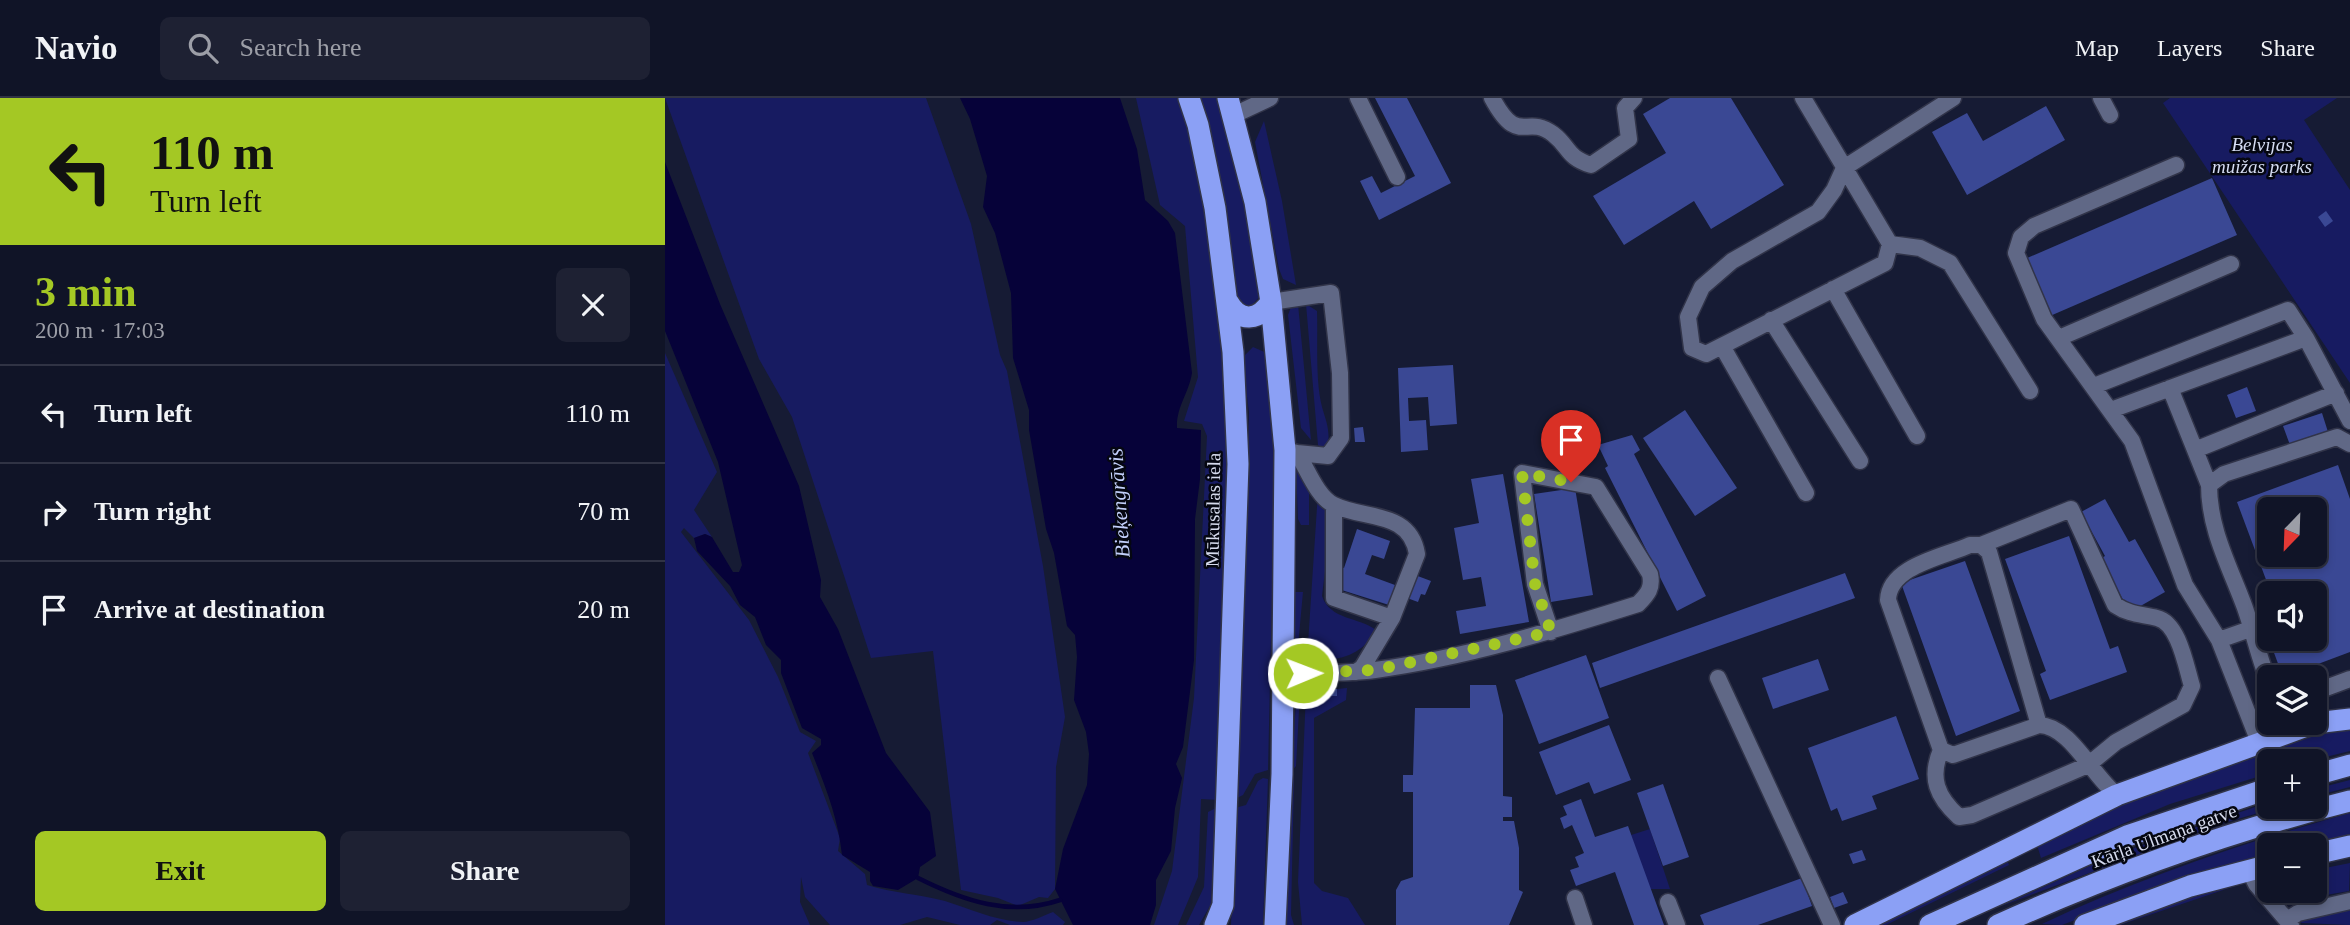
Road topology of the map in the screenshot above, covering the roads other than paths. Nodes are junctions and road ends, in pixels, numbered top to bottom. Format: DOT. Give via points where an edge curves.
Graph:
graph roads {
  1 [pos="1189,98"];
  2 [pos="1270,98"];
  3 [pos="1358,98"];
  4 [pos="1492,98"];
  5 [pos="1634,98"];
  6 [pos="1803,98"];
  7 [pos="1954,98"];
  8 [pos="2101,98"];
  9 [pos="1231,107"];
  10 [pos="2110,115"];
  11 [pos="2176,165"];
  12 [pos="1844,168"];
  13 [pos="1397,177"];
  14 [pos="1890,244"];
  15 [pos="2231,264"];
  16 [pos="1833,289"];
  17 [pos="1228,302"];
  18 [pos="1272,302"];
  19 [pos="1771,320"];
  20 [pos="2059,338"];
  21 [pos="2306,338"];
  22 [pos="1722,346"];
  23 [pos="2094,386"];
  24 [pos="2169,388"];
  25 [pos="2030,391"];
  26 [pos="2336,394"];
  27 [pos="2111,410"];
  28 [pos="2350,421"];
  29 [pos="1917,436"];
  30 [pos="2350,444"];
  31 [pos="2195,450"];
  32 [pos="1291,451"];
  33 [pos="1860,461"];
  34 [pos="2209,485"];
  35 [pos="1806,493"];
  36 [pos="1334,505"];
  37 [pos="1981,545"];
  38 [pos="1392,618"];
  39 [pos="2257,627"];
  40 [pos="2251,629"];
  41 [pos="1551,632"];
  42 [pos="2219,640"];
  43 [pos="2263,665"];
  44 [pos="1356,672"];
  45 [pos="1284,674"];
  46 [pos="1718,678"];
  47 [pos="2350,679"];
  48 [pos="2327,688"];
  49 [pos="2350,708"];
  50 [pos="2327,716"];
  51 [pos="2350,719"];
  52 [pos="2327,722"];
  53 [pos="2039,724"];
  54 [pos="2275,735"];
  55 [pos="2259,741"];
  56 [pos="1941,750"];
  57 [pos="2088,765"];
  58 [pos="2350,765"];
  59 [pos="2327,772"];
  60 [pos="2257,792"];
  61 [pos="2117,795"];
  62 [pos="2350,801"];
  63 [pos="2346,847"];
  64 [pos="2327,851"];
  65 [pos="2257,868"];
  66 [pos="1575,898"];
  67 [pos="2350,901"];
  68 [pos="1668,902"];
  69 [pos="2272,903"];
  70 [pos="2289,923"];
  71 [pos="1215,925"];
  72 [pos="1275,925"];
  73 [pos="1584,925"];
  74 [pos="1677,925"];
  75 [pos="1832,925"];
  76 [pos="1854,925"];
  77 [pos="1930,925"];
  78 [pos="1998,925"];
  79 [pos="2085,925"];
  1 -- 17 [label="highway, Mūkusalas iela" via="1215,208"];
  2 -- 9 [label="street"];
  3 -- 13 [label="street"];
  4 -- 5 [label="street" via="1503,120 1519,129 1541,127 1555,135 1575,160 1591,165 1629,139 1625,108"];
  6 -- 12 [label="street"];
  7 -- 12 [label="street"];
  8 -- 10 [label="street"];
  9 -- 18 [label="highway" via="1255,202"];
  11 -- 20 [label="street" via="2034,226 2021,237 2016,253 2044,319"];
  12 -- 14 [label="street"];
  12 -- 22 [label="street" via="1818,212 1732,261 1702,288 1688,317 1692,348 1706,354"];
  14 -- 16 [label="street" via="1885,263"];
  14 -- 25 [label="street" via="1920,248 1949,262"];
  15 -- 20 [label="street"];
  16 -- 19 [label="street"];
  16 -- 29 [label="street"];
  17 -- 18 [label="highway" via="1247,318 1260,316"];
  17 -- 71 [label="highway, Mūkusalas iela" via="1238,464 1223,905"];
  18 -- 32 [label="highway"];
  18 -- 32 [label="street" via="1331,293 1341,438 1328,456"];
  19 -- 22 [label="street"];
  19 -- 33 [label="street"];
  20 -- 23 [label="street"];
  21 -- 23 [label="street" via="2288,310"];
  21 -- 24 [label="street"];
  21 -- 26 [label="street"];
  22 -- 35 [label="street"];
  23 -- 27 [label="street"];
  24 -- 27 [label="street"];
  24 -- 31 [label="street"];
  26 -- 28 [label="street"];
  26 -- 31 [label="street"];
  27 -- 42 [label="street" via="2132,440 2185,584"];
  30 -- 34 [label="street" via="2337,437 2224,474"];
  31 -- 34 [label="street"];
  32 -- 36 [label="street"];
  32 -- 45 [label="highway"];
  34 -- 40 [label="street" via="2209,507 2226,567"];
  36 -- 38 [label="street" via="1334,598"];
  36 -- 38 [label="street" via="1386,519 1413,538 1417,554"];
  37 -- 53 [label="street" via="1989,554"];
  37 -- 56 [label="street" via="1970,545 1898,575 1888,586 1888,600"];
  37 -- 57 [label="street" via="2071,509 2115,605 2129,614 2161,618 2171,626 2192,686 2189,697"];
  38 -- 44 [label="street"];
  39 -- 40 [label="street"];
  40 -- 42 [label="street"];
  40 -- 43 [label="street"];
  41 -- 41 [label="street" via="1638,604 1653,584 1596,486 1522,473 1535,584"];
  41 -- 44 [label="street" via="1433,660"];
  42 -- 55 [label="street"];
  44 -- 45 [label="street"];
  45 -- 72 [label="highway"];
  46 -- 75 [label="street"];
  47 -- 48 [label="street"];
  49 -- 50 [label="street"];
  51 -- 52 [label="highway"];
  53 -- 56 [label="street" via="1953,755"];
  53 -- 57 [label="street" via="2050,725 2072,742"];
  54 -- 55 [label="highway"];
  55 -- 61 [label="highway"];
  56 -- 57 [label="street" via="1935,765 1936,789 1959,817"];
  57 -- 61 [label="street"];
  58 -- 59 [label="highway"];
  60 -- 77 [label="highway, Kārļa Ulmaņa gatve" via="2127,836"];
  61 -- 76 [label="highway"];
  62 -- 78 [label="highway, Kārļa Ulmaņa gatve" via="2245,830 2136,868"];
  63 -- 64 [label="highway"];
  65 -- 79 [label="highway" via="2190,886"];
  66 -- 73 [label="street"];
  67 -- 70 [label="street" via="2298,913"];
  68 -- 74 [label="street"];
  69 -- 70 [label="street"];
}
